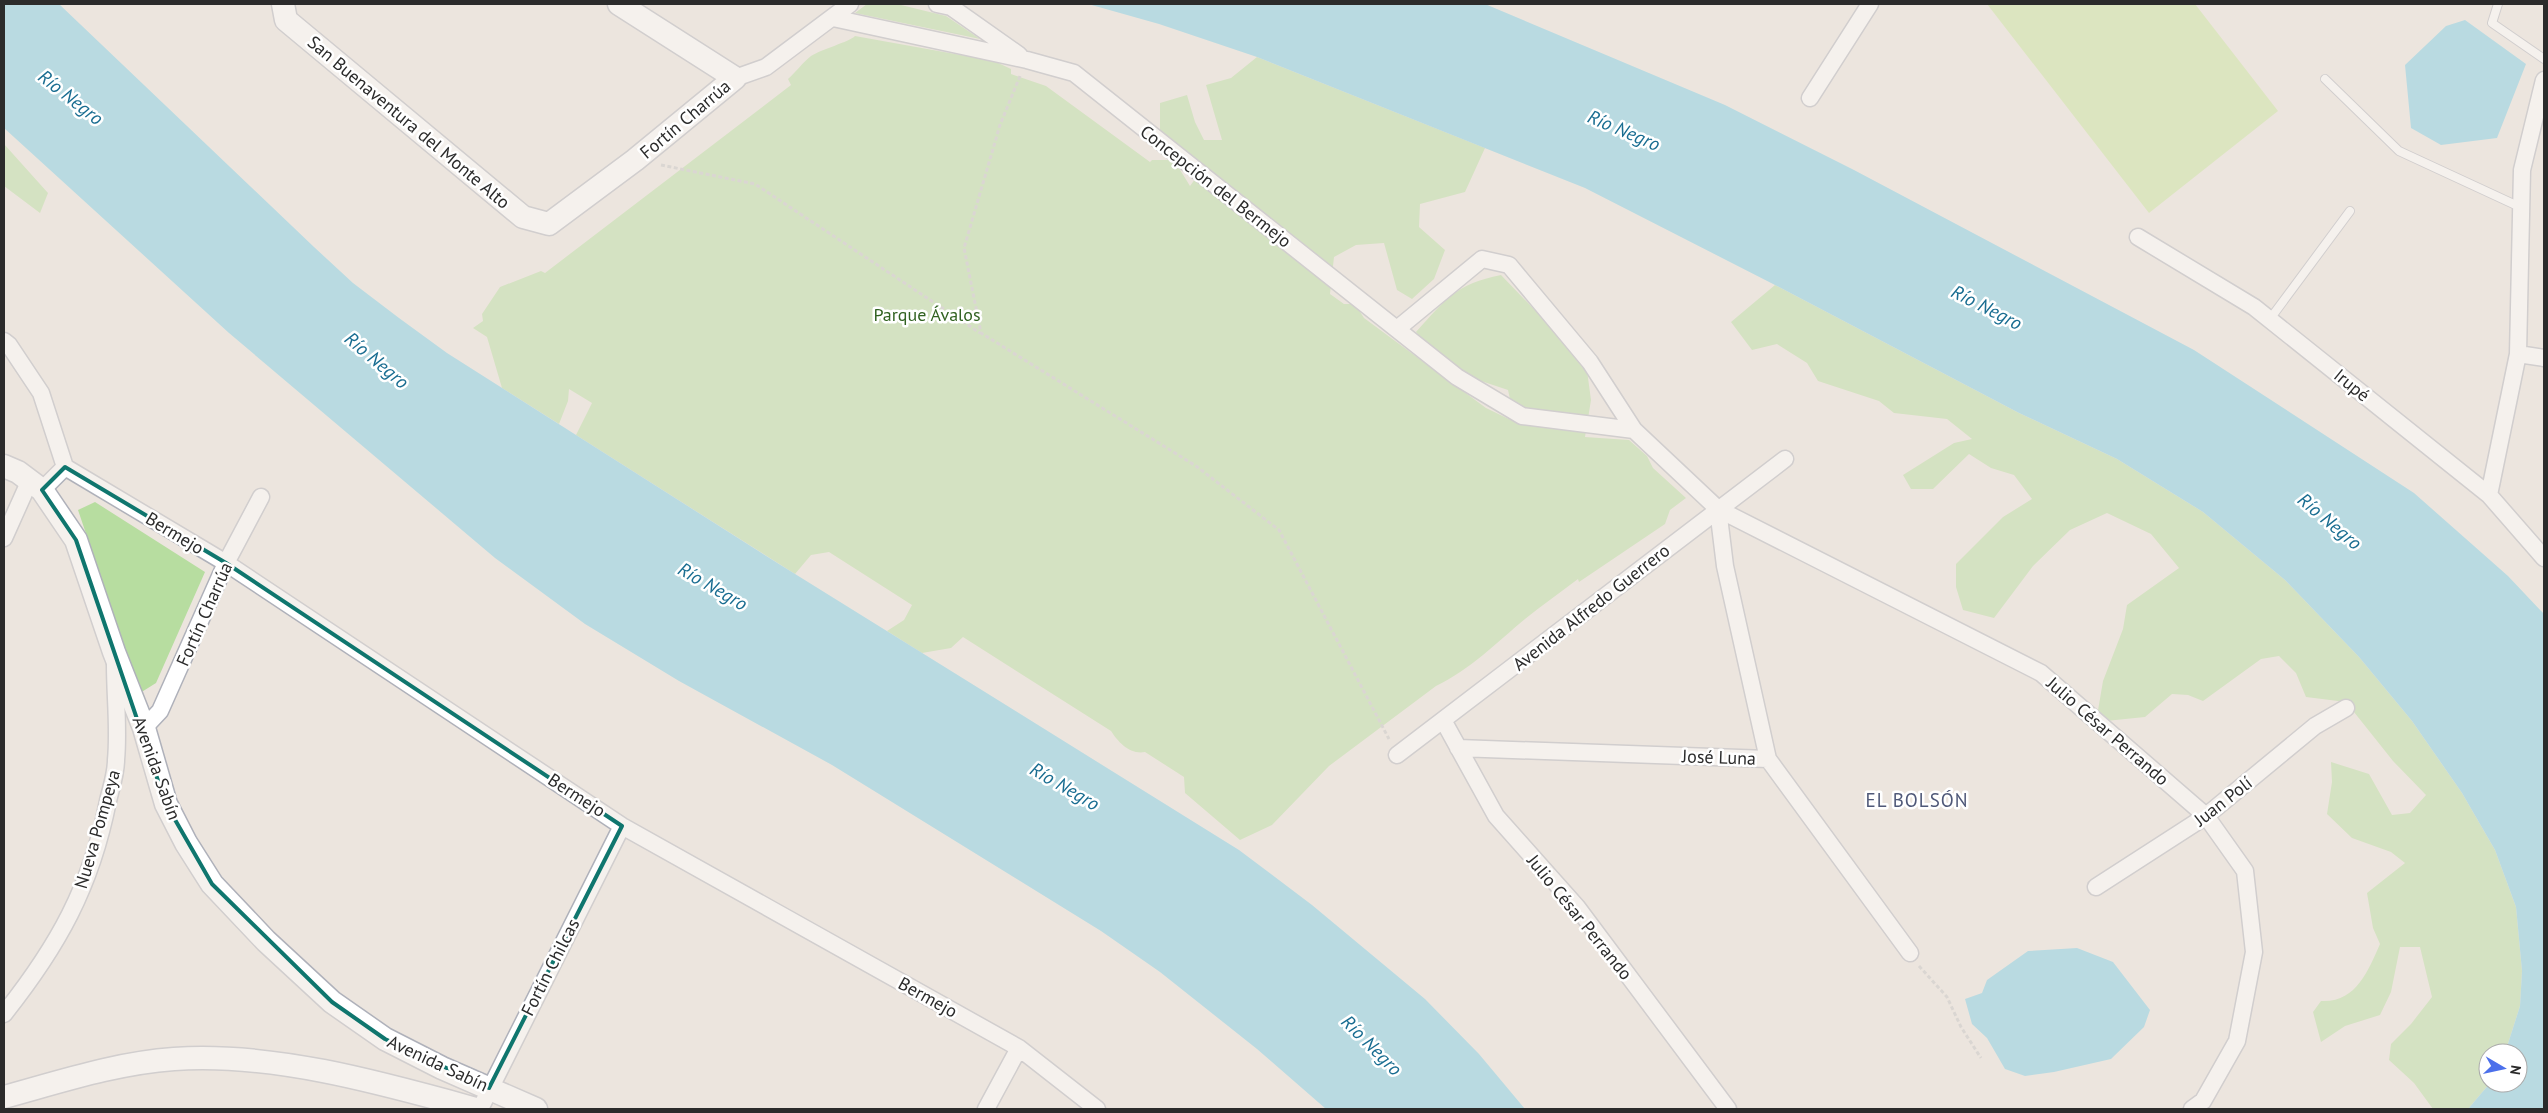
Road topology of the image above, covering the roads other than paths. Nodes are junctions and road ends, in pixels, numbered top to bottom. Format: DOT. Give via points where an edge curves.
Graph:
graph roads {
  1 [pos="283,4"];
  2 [pos="619,4"];
  3 [pos="850,4"];
  4 [pos="937,4"];
  5 [pos="1870,4"];
  6 [pos="2498,4"];
  7 [pos="833,18"];
  8 [pos="2544,59"];
  9 [pos="1026,60"];
  10 [pos="735,78"];
  11 [pos="2325,79"];
  12 [pos="2544,80"];
  13 [pos="1810,98"];
  14 [pos="2520,207"];
  15 [pos="2350,210"];
  16 [pos="549,224"];
  17 [pos="2138,237"];
  18 [pos="2270,319"];
  19 [pos="1397,329"];
  20 [pos="4,341"];
  21 [pos="2518,354"];
  22 [pos="2544,358"];
  23 [pos="1634,430"];
  24 [pos="1785,459"];
  25 [pos="4,466"];
  26 [pos="65,467"];
  27 [pos="36,485"];
  28 [pos="2489,495"];
  29 [pos="261,497"];
  30 [pos="1718,509"];
  31 [pos="4,538"];
  32 [pos="2544,558"];
  33 [pos="226,563"];
  34 [pos="114,652"];
  35 [pos="2346,708"];
  36 [pos="1443,720"];
  37 [pos="144,728"];
  38 [pos="1458,748"];
  39 [pos="1397,755"];
  40 [pos="1768,759"];
  41 [pos="2206,816"];
  42 [pos="622,826"];
  43 [pos="2096,887"];
  44 [pos="1910,953"];
  45 [pos="4,1014"];
  46 [pos="1019,1048"];
  47 [pos="489,1088"];
  48 [pos="4,1097"];
  49 [pos="476,1109"];
  50 [pos="480,1109"];
  51 [pos="536,1109"];
  52 [pos="986,1109"];
  53 [pos="1097,1109"];
  54 [pos="1728,1109"];
  55 [pos="2192,1109"];
  1 -- 16 [label="main road, San Buenaventura del Monte Alto" via="286,20 523,217"];
  2 -- 10 [label="main road"];
  3 -- 7 [label="street, Fortín Charrúa"];
  4 -- 9 [label="street, Concepción del Bermejo" via="951,7"];
  5 -- 13 [label="street"];
  6 -- 8 [label="lane" via="2492,23"];
  7 -- 9 [label="street, Concepción del Bermejo"];
  7 -- 10 [label="street, Fortín Charrúa" via="766,67"];
  9 -- 19 [label="street, Concepción del Bermejo" via="1074,73"];
  10 -- 16 [label="main road, Fortín Charrúa" via="635,160"];
  11 -- 14 [label="lane" via="2400,151"];
  12 -- 14 [label="street" via="2522,170"];
  14 -- 21 [label="street"];
  15 -- 18 [label="lane"];
  17 -- 18 [label="street, Irupé" via="2254,306"];
  18 -- 28 [label="street, Irupé"];
  19 -- 23 [label="street, Concepción del Bermejo" via="1456,377 1522,416"];
  19 -- 23 [label="street" via="1482,259 1509,265 1590,362"];
  20 -- 26 [label="street" via="41,393"];
  21 -- 22 [label="street"];
  21 -- 28 [label="street"];
  23 -- 30 [label="street"];
  24 -- 30 [label="street, Avenida Alfredo Guerrero"];
  25 -- 27 [label="main road, Avenida Sabín"];
  26 -- 27 [label="street"];
  26 -- 33 [label="street, Bermejo"];
  27 -- 31 [label="street"];
  27 -- 34 [label="main road, Avenida Sabín" via="76,540"];
  28 -- 32 [label="street, Irupé"];
  29 -- 33 [label="street, Fortín Charrúa"];
  30 -- 36 [label="street, Avenida Alfredo Guerrero"];
  30 -- 40 [label="street" via="1725,566"];
  30 -- 41 [label="street, Julio César Perrando" via="2041,673"];
  33 -- 37 [label="street, Fortín Charrúa" via="160,711"];
  33 -- 42 [label="street, Bermejo"];
  34 -- 37 [label="main road, Avenida Sabín"];
  34 -- 45 [label="street, Nueva Pompeya" via="116,761 91,867 68,922"];
  35 -- 41 [label="street, Juan Polí" via="2315,726"];
  36 -- 38 [label="street, Julio César Perrando"];
  36 -- 39 [label="street, Avenida Alfredo Guerrero"];
  37 -- 47 [label="main road, Avenida Sabín" via="166,804 186,842 212,884 266,941 332,1002 385,1039"];
  38 -- 40 [label="street, José Luna"];
  38 -- 54 [label="street, Julio César Perrando" via="1496,816 1577,908"];
  40 -- 44 [label="street, José Luna"];
  41 -- 43 [label="street, Juan Polí"];
  41 -- 55 [label="street, Julio César Perrando" via="2245,871 2254,952 2236,1041 2203,1100"];
  42 -- 46 [label="street, Bermejo"];
  42 -- 47 [label="street, Fortín Chilcas"];
  46 -- 52 [label="street"];
  46 -- 53 [label="street, Bermejo"];
  47 -- 50 [label="street, Fortín Chilcas"];
  47 -- 51 [label="main road, Avenida Sabín"];
  48 -- 49 [label="main road, Avenida Sabín" via="95,1072 174,1059 207,1058 299,1066"];
}
